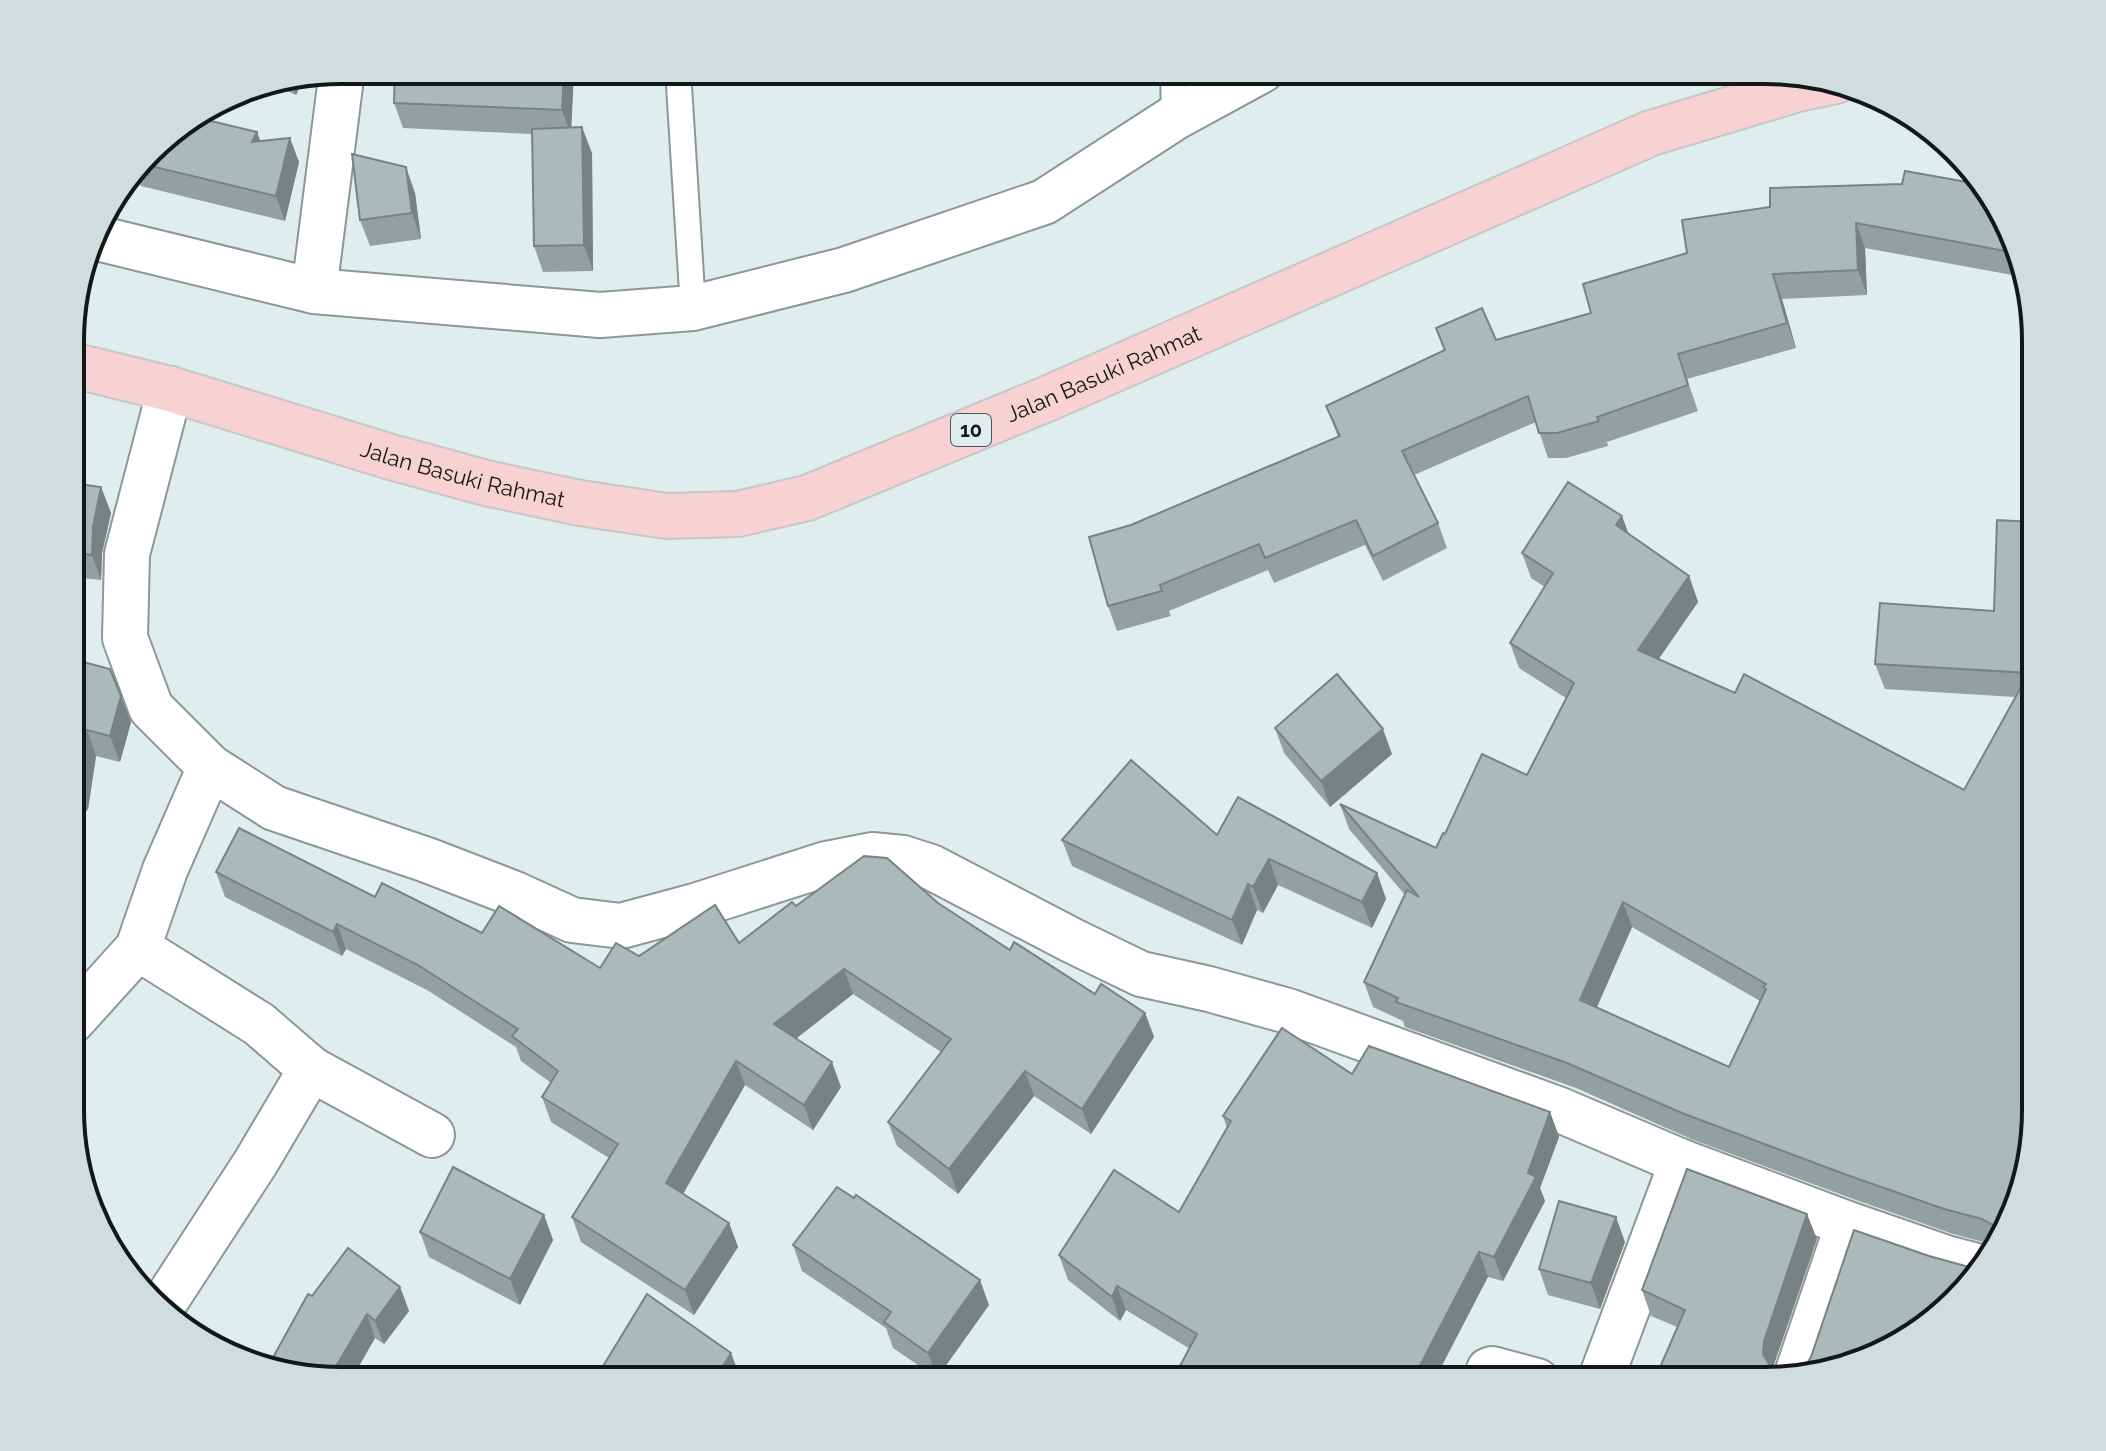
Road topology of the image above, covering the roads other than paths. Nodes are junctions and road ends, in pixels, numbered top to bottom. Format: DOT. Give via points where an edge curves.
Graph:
graph roads {
  1 [pos="340,84"];
  2 [pos="679,84"];
  3 [pos="1173,85"];
  4 [pos="1235,85"];
  5 [pos="1804,88"];
  6 [pos="1174,118"];
  7 [pos="105,240"];
  8 [pos="314,291"];
  9 [pos="693,308"];
  10 [pos="84,368"];
  11 [pos="170,389"];
  12 [pos="210,767"];
  13 [pos="138,948"];
  14 [pos="85,1007"];
  15 [pos="311,1069"];
  16 [pos="432,1135"];
  17 [pos="1682,1162"];
  18 [pos="1848,1224"];
  19 [pos="1971,1265"];
  20 [pos="167,1299"];
  21 [pos="1800,1365"];
  22 [pos="1605,1367"];
  1 -- 8 [label="street"];
  2 -- 9 [label="lane"];
  3 -- 6 [label="lane"];
  4 -- 6 [label="street"];
  5 -- 11 [label="highway, Jalan Basuki Rahmat / 10" via="1651,133 1049,398 807,498 738,514 667,516 513,489"];
  6 -- 9 [label="street" via="1044,202 844,270"];
  7 -- 8 [label="street"];
  8 -- 9 [label="street" via="600,315"];
  10 -- 11 [label="highway, Jalan Basuki Rahmat / 10"];
  11 -- 12 [label="street" via="127,554 125,638 151,708"];
  12 -- 13 [label="street"];
  12 -- 17 [label="street" via="274,808 427,860 584,922 621,926 826,864 872,855 903,858 931,867 1141,974 1288,1011 1560,1110"];
  13 -- 14 [label="street"];
  13 -- 15 [label="street" via="259,1024"];
  15 -- 16 [label="street"];
  15 -- 20 [label="street"];
  17 -- 18 [label="street"];
  17 -- 22 [label="street"];
  18 -- 19 [label="street"];
  18 -- 21 [label="street"];
}
